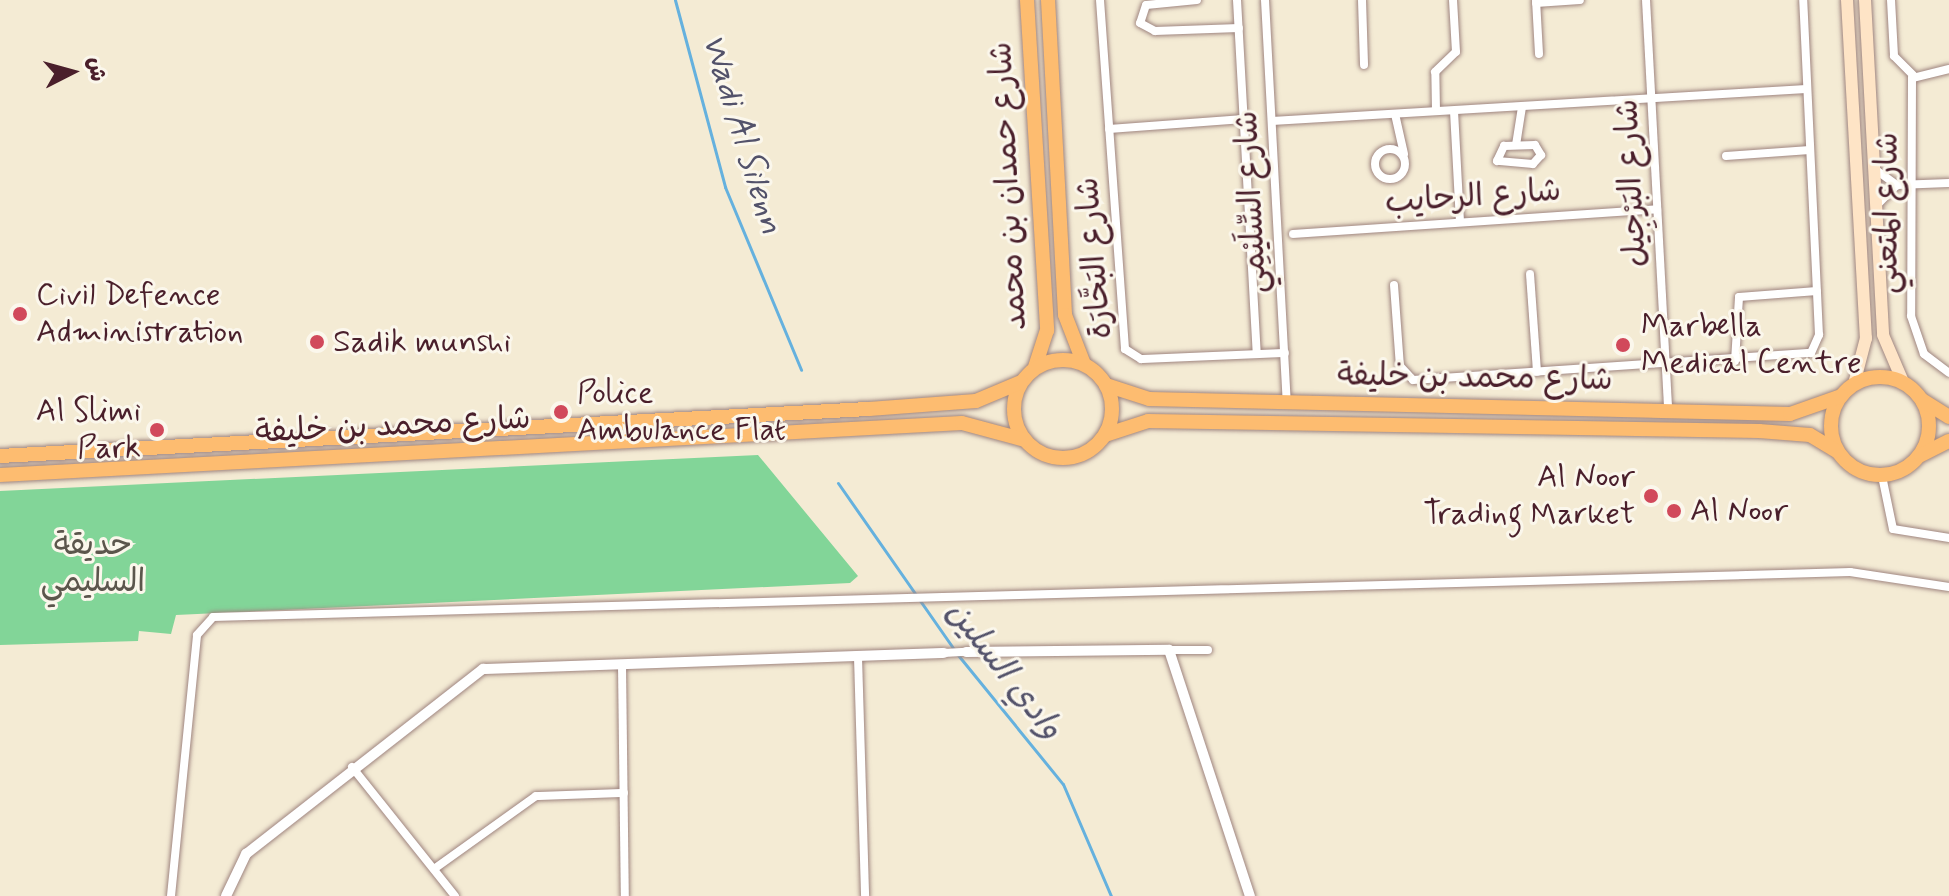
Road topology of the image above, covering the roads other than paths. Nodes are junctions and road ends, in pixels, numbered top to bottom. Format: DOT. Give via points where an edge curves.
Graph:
graph roads {
  1 [pos="1027,0"];
  2 [pos="1048,0"];
  3 [pos="1100,0"];
  4 [pos="1197,0"];
  5 [pos="1237,0"];
  6 [pos="1265,0"];
  7 [pos="1362,0"];
  8 [pos="1453,0"];
  9 [pos="1580,0"];
  10 [pos="1646,0"];
  11 [pos="1865,0"];
  12 [pos="1891,0"];
  13 [pos="1536,2"];
  14 [pos="1802,2"];
  15 [pos="1846,3"];
  16 [pos="1239,28"];
  17 [pos="1539,54"];
  18 [pos="1364,65"];
  19 [pos="1949,69"];
  20 [pos="1913,75"];
  21 [pos="1806,89"];
  22 [pos="1651,98"];
  23 [pos="1522,106"];
  24 [pos="1436,111"];
  25 [pos="1454,111"];
  26 [pos="1395,114"];
  27 [pos="1244,119"];
  28 [pos="1272,121"];
  29 [pos="1109,129"];
  30 [pos="1523,131"];
  31 [pos="1397,144"];
  32 [pos="1531,144"];
  33 [pos="1516,145"];
  34 [pos="1810,150"];
  35 [pos="1389,153"];
  36 [pos="1404,154"];
  37 [pos="1726,156"];
  38 [pos="1874,168"];
  39 [pos="1949,183"];
  40 [pos="1916,184"];
  41 [pos="1897,185"];
  42 [pos="1876,206"];
  43 [pos="1657,209"];
  44 [pos="1460,221"];
  45 [pos="1293,234"];
  46 [pos="1530,274"];
  47 [pos="1394,285"];
  48 [pos="1817,291"];
  49 [pos="1257,353"];
  50 [pos="1285,353"];
  51 [pos="1735,361"];
  52 [pos="1084,364"];
  53 [pos="1665,364"];
  54 [pos="1035,367"];
  55 [pos="1537,372"];
  56 [pos="1949,373"];
  57 [pos="1021,382"];
  58 [pos="1903,382"];
  59 [pos="1854,384"];
  60 [pos="1106,385"];
  61 [pos="1841,396"];
  62 [pos="1922,400"];
  63 [pos="1287,402"];
  64 [pos="1668,411"];
  65 [pos="1949,417"];
  66 [pos="1105,435"];
  67 [pos="1025,440"];
  68 [pos="1949,441"];
  69 [pos="1837,451"];
  70 [pos="1920,455"];
  71 [pos="0,456"];
  72 [pos="0,475"];
  73 [pos="1882,476"];
  74 [pos="1949,538"];
  75 [pos="1949,587"];
  76 [pos="1169,650"];
  77 [pos="1208,650"];
  78 [pos="966,652"];
  79 [pos="944,653"];
  80 [pos="858,657"];
  81 [pos="622,665"];
  82 [pos="352,766"];
  83 [pos="624,793"];
  84 [pos="434,869"];
  85 [pos="171,896"];
  86 [pos="226,896"];
  87 [pos="455,896"];
  88 [pos="625,896"];
  89 [pos="865,896"];
  90 [pos="1250,896"];
  1 -- 54 [label="main road, شارع حمدان بن محمد" via="1047,330"];
  2 -- 52 [label="main road, شارع حمدان بن محمد" via="1065,315"];
  3 -- 29 [label="street, شارع البَحَّارَة"];
  4 -- 16 [label="street" via="1146,5 1140,23 1155,31"];
  5 -- 16 [label="street, شارع السِّلَيْمِي"];
  6 -- 28 [label="street, شارع السِّلَيْمِي"];
  7 -- 18 [label="street"];
  8 -- 24 [label="street" via="1456,52 1435,72"];
  9 -- 13 [label="street"];
  10 -- 22 [label="street, شارع البَرْجِيل"];
  11 -- 38 [label="main road"];
  12 -- 20 [label="street" via="1894,56"];
  13 -- 17 [label="street"];
  14 -- 21 [label="street"];
  15 -- 59 [label="main road" via="1866,338"];
  16 -- 27 [label="street, شارع السِّلَيْمِي"];
  19 -- 20 [label="street"];
  20 -- 40 [label="street, شارع المتعني"];
  21 -- 22 [label="street"];
  21 -- 34 [label="street"];
  22 -- 23 [label="street"];
  22 -- 43 [label="street, شارع البَرْجِيل"];
  23 -- 25 [label="street"];
  23 -- 30 [label="street"];
  24 -- 25 [label="street"];
  24 -- 26 [label="street"];
  25 -- 44 [label="street"];
  26 -- 28 [label="street"];
  26 -- 31 [label="street"];
  27 -- 29 [label="street"];
  27 -- 49 [label="street, شارع السِّلَيْمِي"];
  28 -- 50 [label="street, شارع السِّلَيْمِي"];
  29 -- 49 [label="street, شارع البَحَّارَة" via="1128,354 1141,359"];
  30 -- 32 [label="street"];
  30 -- 33 [label="street"];
  31 -- 35 [label="street"];
  31 -- 36 [label="street"];
  32 -- 33 [label="street"];
  32 -- 33 [label="street" via="1541,151 1537,162 1497,161 1499,148"];
  34 -- 37 [label="street"];
  34 -- 48 [label="street"];
  35 -- 36 [label="street"];
  35 -- 36 [label="street" via="1374,158 1376,174 1404,173"];
  38 -- 41 [label="street"];
  38 -- 42 [label="main road"];
  39 -- 40 [label="street"];
  40 -- 41 [label="street"];
  40 -- 56 [label="street, شارع المتعني" via="1912,324 1924,354"];
  41 -- 42 [label="street"];
  42 -- 58 [label="main road" via="1883,335"];
  43 -- 44 [label="street, شارع الرحايب"];
  43 -- 53 [label="street, شارع البَرْجِيل"];
  44 -- 45 [label="street, شارع الرحايب"];
  46 -- 55 [label="street"];
  47 -- 55 [label="street" via="1400,366 1408,378"];
  48 -- 51 [label="street" via="1819,342 1811,353"];
  48 -- 51 [label="street" via="1739,297"];
  49 -- 50 [label="street, شارع البَحَّارَة"];
  50 -- 63 [label="street, شارع السِّلَيْمِي"];
  51 -- 53 [label="street"];
  52 -- 54 [label="main road" via="1054,360"];
  52 -- 60 [label="main road"];
  53 -- 55 [label="street"];
  53 -- 64 [label="street, شارع البَرْجِيل"];
  54 -- 57 [label="main road"];
  57 -- 67 [label="main road" via="1013,412"];
  57 -- 71 [label="main road, شارع محمد بن خليفة" via="976,401 869,409"];
  58 -- 59 [label="main road" via="1883,377"];
  58 -- 62 [label="main road"];
  59 -- 61 [label="main road"];
  60 -- 63 [label="main road, شارع محمد بن خليفة" via="1149,399"];
  60 -- 66 [label="main road" via="1112,405"];
  61 -- 64 [label="main road, شارع محمد بن خليفة" via="1801,413"];
  61 -- 69 [label="main road" via="1831,423"];
  62 -- 65 [label="main road"];
  62 -- 70 [label="main road" via="1929,434"];
  63 -- 64 [label="main road, شارع محمد بن خليفة"];
  66 -- 67 [label="main road" via="1090,450 1061,458"];
  66 -- 69 [label="main road, شارع محمد بن خليفة" via="1148,421 1759,431 1810,435"];
  67 -- 72 [label="main road, شارع محمد بن خليفة" via="962,423"];
  68 -- 70 [label="main road"];
  69 -- 73 [label="main road" via="1852,467"];
  70 -- 73 [label="main road"];
  73 -- 74 [label="street" via="1893,529"];
  75 -- 85 [label="street" via="1850,572 207,619 197,635"];
  76 -- 77 [label="street"];
  76 -- 78 [label="street"];
  76 -- 90 [label="street"];
  78 -- 79 [label="street"];
  79 -- 80 [label="street"];
  80 -- 81 [label="street"];
  80 -- 89 [label="street"];
  81 -- 82 [label="street" via="483,669"];
  81 -- 83 [label="street"];
  82 -- 84 [label="street"];
  82 -- 86 [label="street" via="246,854"];
  83 -- 84 [label="street" via="527,799"];
  83 -- 88 [label="street"];
  84 -- 87 [label="street"];
}
